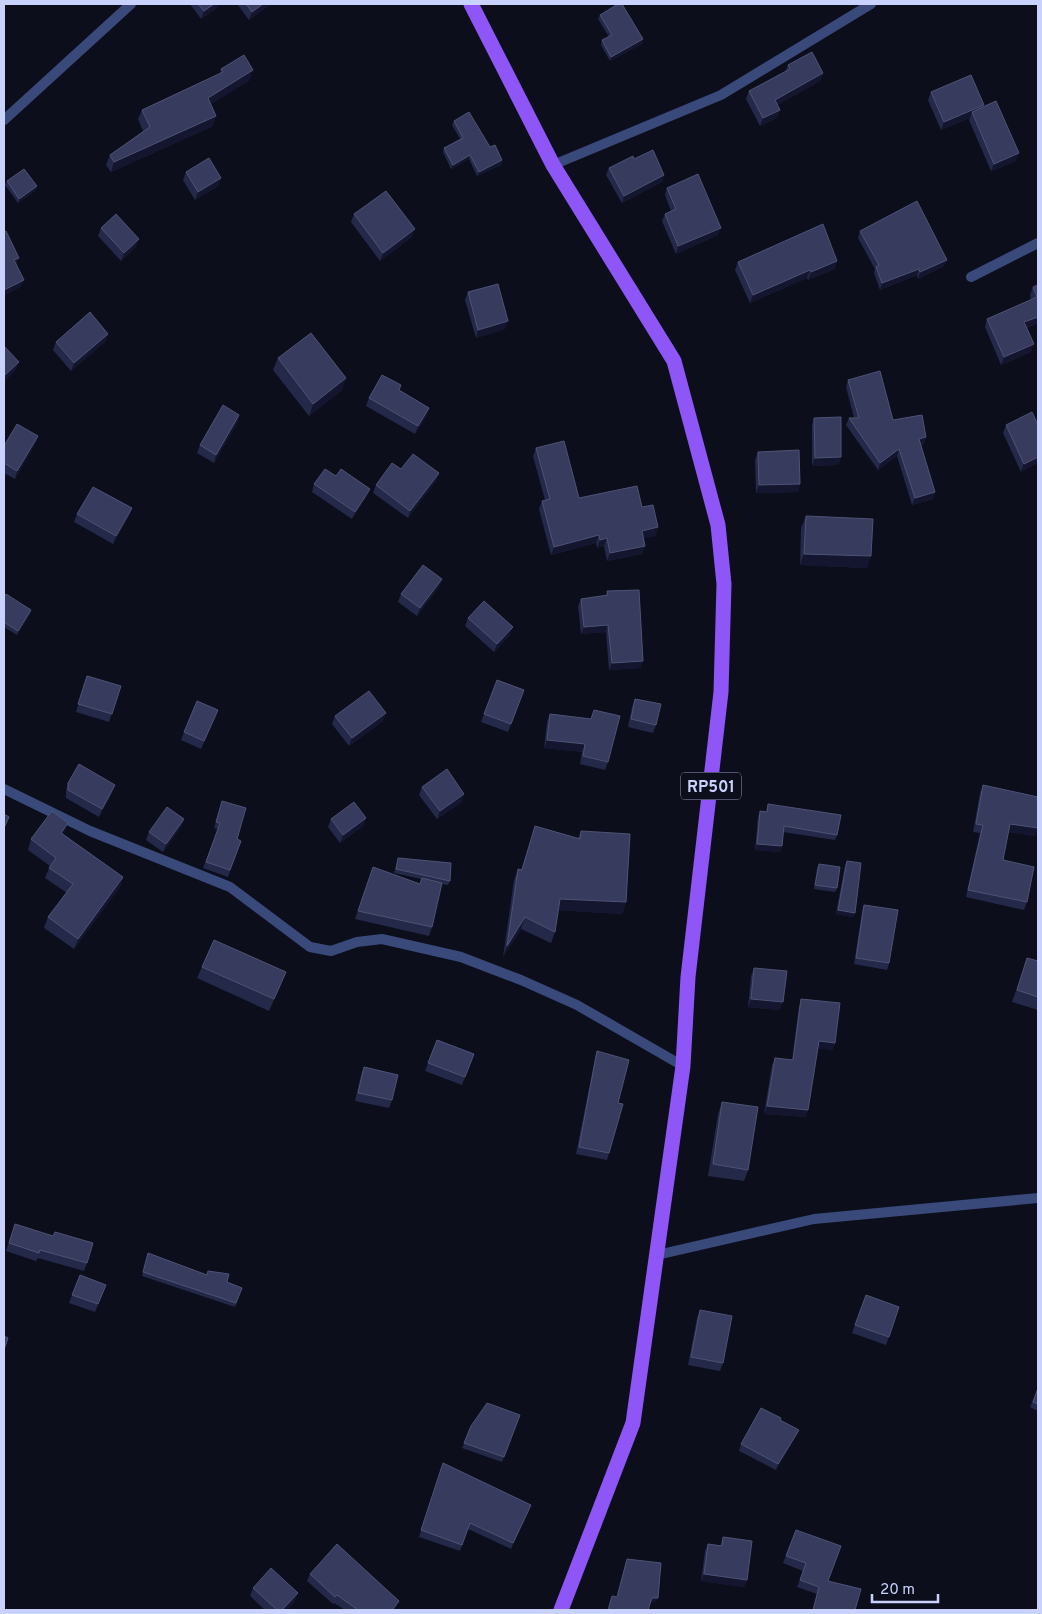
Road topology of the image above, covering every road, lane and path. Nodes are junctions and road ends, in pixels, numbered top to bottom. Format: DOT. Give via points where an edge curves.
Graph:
graph roads {
  1 [pos="131,4"];
  2 [pos="471,4"];
  3 [pos="871,4"];
  4 [pos="4,120"];
  5 [pos="553,164"];
  6 [pos="1038,243"];
  7 [pos="971,277"];
  8 [pos="4,789"];
  9 [pos="683,1066"];
  10 [pos="1038,1198"];
  11 [pos="657,1255"];
  12 [pos="561,1610"];
  1 -- 4 [label="street"];
  2 -- 5 [label="main road, RP501"];
  3 -- 5 [label="street" via="721,95"];
  5 -- 9 [label="main road, RP501" via="674,361 718,525 724,584 721,692 688,977"];
  6 -- 7 [label="street"];
  8 -- 9 [label="street" via="90,831 230,887 310,948 331,951 357,942 382,940 462,957 577,1005"];
  9 -- 11 [label="main road, RP501"];
  10 -- 11 [label="street" via="814,1219"];
  11 -- 12 [label="main road, RP501" via="634,1423"];
}
